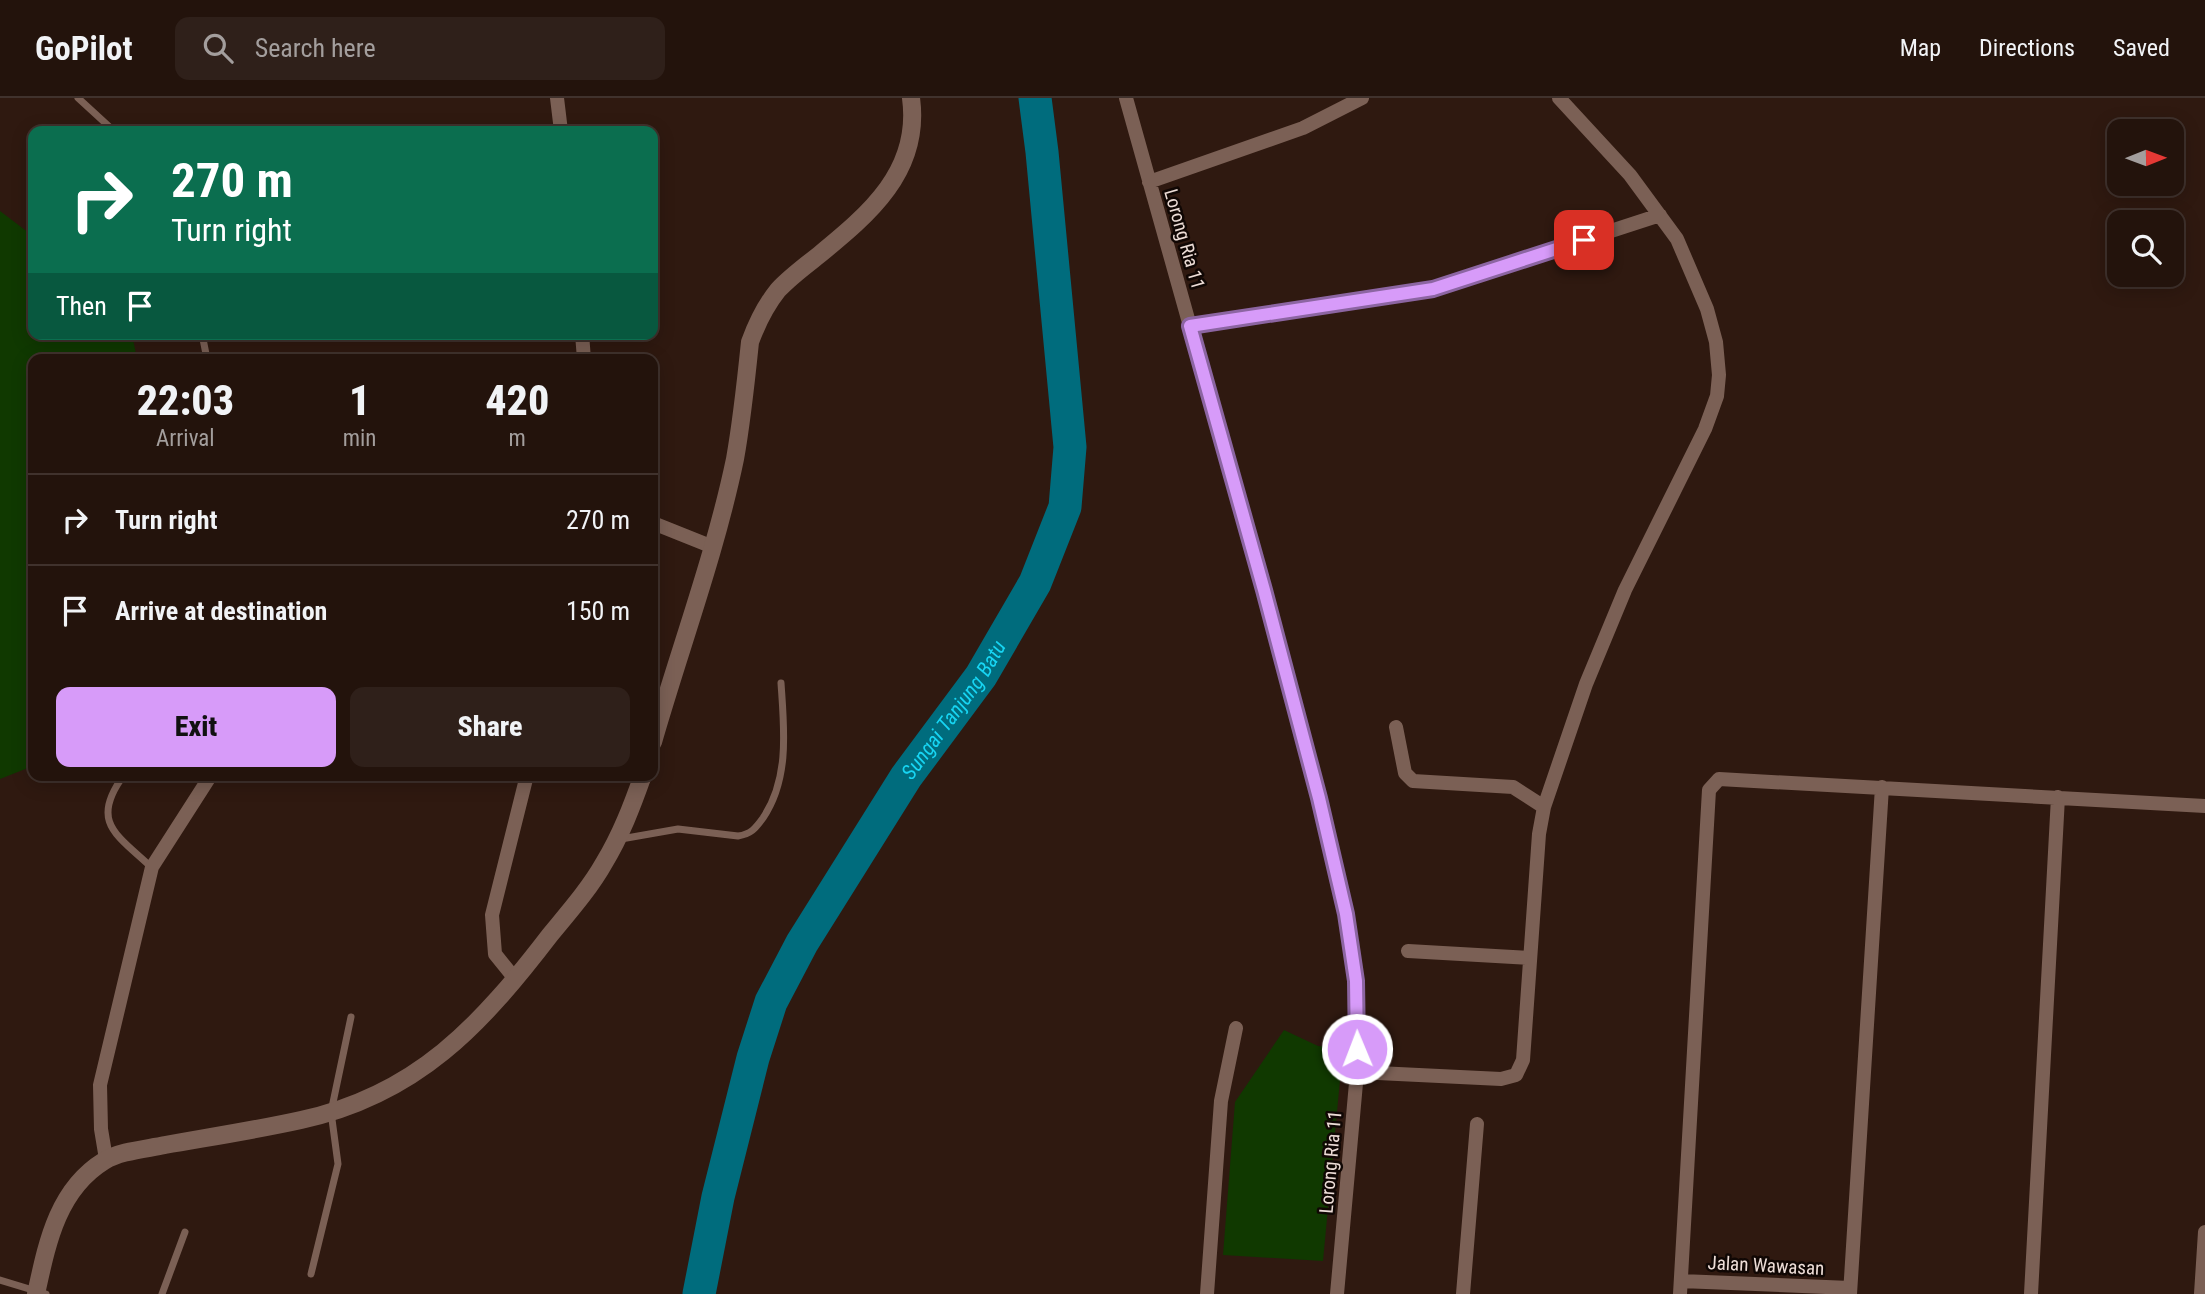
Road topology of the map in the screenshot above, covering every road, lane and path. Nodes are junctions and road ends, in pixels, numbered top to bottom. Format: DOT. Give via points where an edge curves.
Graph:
graph roads {
  1 [pos="78,98"];
  2 [pos="558,98"];
  3 [pos="911,98"];
  4 [pos="1126,98"];
  5 [pos="1363,98"];
  6 [pos="1559,98"];
  7 [pos="109,126"];
  8 [pos="561,126"];
  9 [pos="1149,182"];
  10 [pos="1660,215"];
  11 [pos="1190,326"];
  12 [pos="658,525"];
  13 [pos="713,547"];
  14 [pos="781,683"];
  15 [pos="658,726"];
  16 [pos="1396,727"];
  17 [pos="120,781"];
  18 [pos="207,781"];
  19 [pos="526,781"];
  20 [pos="641,781"];
  21 [pos="1882,787"];
  22 [pos="2058,797"];
  23 [pos="2205,806"];
  24 [pos="1544,807"];
  25 [pos="617,840"];
  26 [pos="152,867"];
  27 [pos="1408,951"];
  28 [pos="1530,958"];
  29 [pos="516,980"];
  30 [pos="351,1017"];
  31 [pos="1236,1028"];
  32 [pos="1357,1072"];
  33 [pos="331,1112"];
  34 [pos="1477,1124"];
  35 [pos="106,1160"];
  36 [pos="185,1232"];
  37 [pos="2205,1232"];
  38 [pos="311,1274"];
  39 [pos="0,1280"];
  40 [pos="1681,1287"];
  41 [pos="1850,1291"];
  42 [pos="40,1293"];
  43 [pos="162,1294"];
  44 [pos="1207,1294"];
  45 [pos="1338,1294"];
  46 [pos="1463,1294"];
  47 [pos="2031,1294"];
  48 [pos="2201,1294"];
  1 -- 7 [label="lane"];
  2 -- 8 [label="street"];
  3 -- 13 [label="street" via="903,165 890,188 867,214 779,289 757,325 750,342 735,458"];
  4 -- 9 [label="street, Lorong Ria 11"];
  5 -- 9 [label="street" via="1303,128"];
  6 -- 10 [label="street"];
  9 -- 11 [label="street, Lorong Ria 11"];
  10 -- 11 [label="street" via="1433,289"];
  10 -- 24 [label="street" via="1677,239 1707,309 1716,342 1717,396 1625,590 1586,684"];
  11 -- 32 [label="street, Lorong Ria 11" via="1264,590 1346,914 1356,981"];
  12 -- 13 [label="street"];
  13 -- 15 [label="street"];
  14 -- 25 [label="lane" via="785,736 781,772 769,808 754,830 738,836 678,829"];
  16 -- 24 [label="street" via="1405,773 1413,781 1513,787"];
  17 -- 26 [label="lane" via="108,802 107,820"];
  18 -- 26 [label="street"];
  19 -- 29 [label="street" via="492,915 495,954"];
  20 -- 25 [label="street"];
  21 -- 22 [label="street"];
  21 -- 40 [label="street" via="1730,778 1719,779 1709,790"];
  21 -- 41 [label="street"];
  22 -- 23 [label="street"];
  22 -- 47 [label="street"];
  24 -- 28 [label="street"];
  25 -- 29 [label="street"];
  26 -- 35 [label="street" via="100,1085"];
  27 -- 28 [label="street"];
  28 -- 32 [label="street" via="1523,1060 1516,1075 1501,1079"];
  29 -- 33 [label="street" via="441,1056 386,1090"];
  30 -- 33 [label="lane"];
  31 -- 44 [label="street" via="1221,1101"];
  32 -- 45 [label="street, Lorong Ria 11"];
  33 -- 35 [label="street"];
  33 -- 38 [label="lane" via="338,1164"];
  34 -- 46 [label="street"];
  35 -- 42 [label="street" via="86,1174 58,1212 46,1248"];
  36 -- 43 [label="lane"];
  37 -- 48 [label="street"];
  39 -- 42 [label="lane"];
  40 -- 41 [label="street, Jalan Wawasan"];
}
